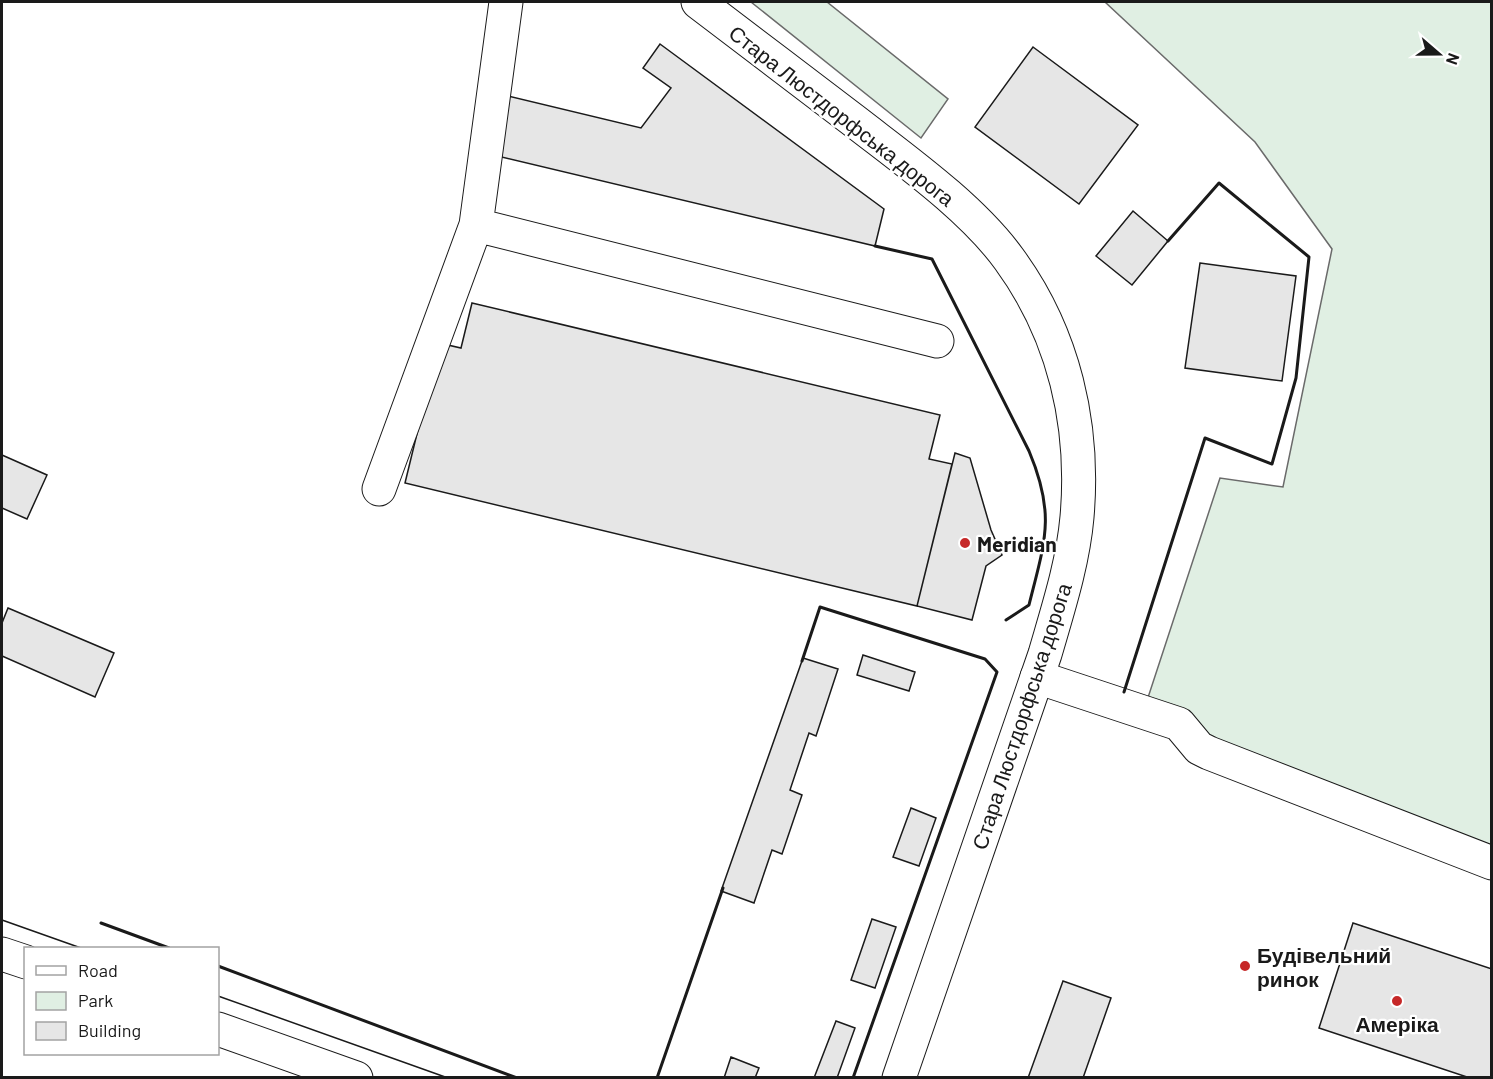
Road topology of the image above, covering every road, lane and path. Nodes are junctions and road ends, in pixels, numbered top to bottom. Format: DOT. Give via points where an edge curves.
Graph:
graph roads {
  1 [pos="506,2"];
  2 [pos="698,2"];
  3 [pos="476,225"];
  4 [pos="937,341"];
  5 [pos="379,489"];
  6 [pos="1037,677"];
  7 [pos="1491,863"];
  8 [pos="2,954"];
  9 [pos="24,961"];
  10 [pos="219,1029"];
  11 [pos="356,1077"];
  12 [pos="899,1077"];
  1 -- 3 [label="main road"];
  2 -- 6 [label="main road, Стара Люстдорфська дорога" via="912,166 967,214 1008,257 1037,302 1058,351 1073,402 1078,454 1077,518 1065,587"];
  3 -- 4 [label="main road"];
  3 -- 5 [label="main road"];
  6 -- 7 [label="main road" via="1179,724 1199,748 1209,753"];
  6 -- 12 [label="main road, Стара Люстдорфська дорога"];
  8 -- 9 [label="main road"];
  10 -- 11 [label="main road"];
}
